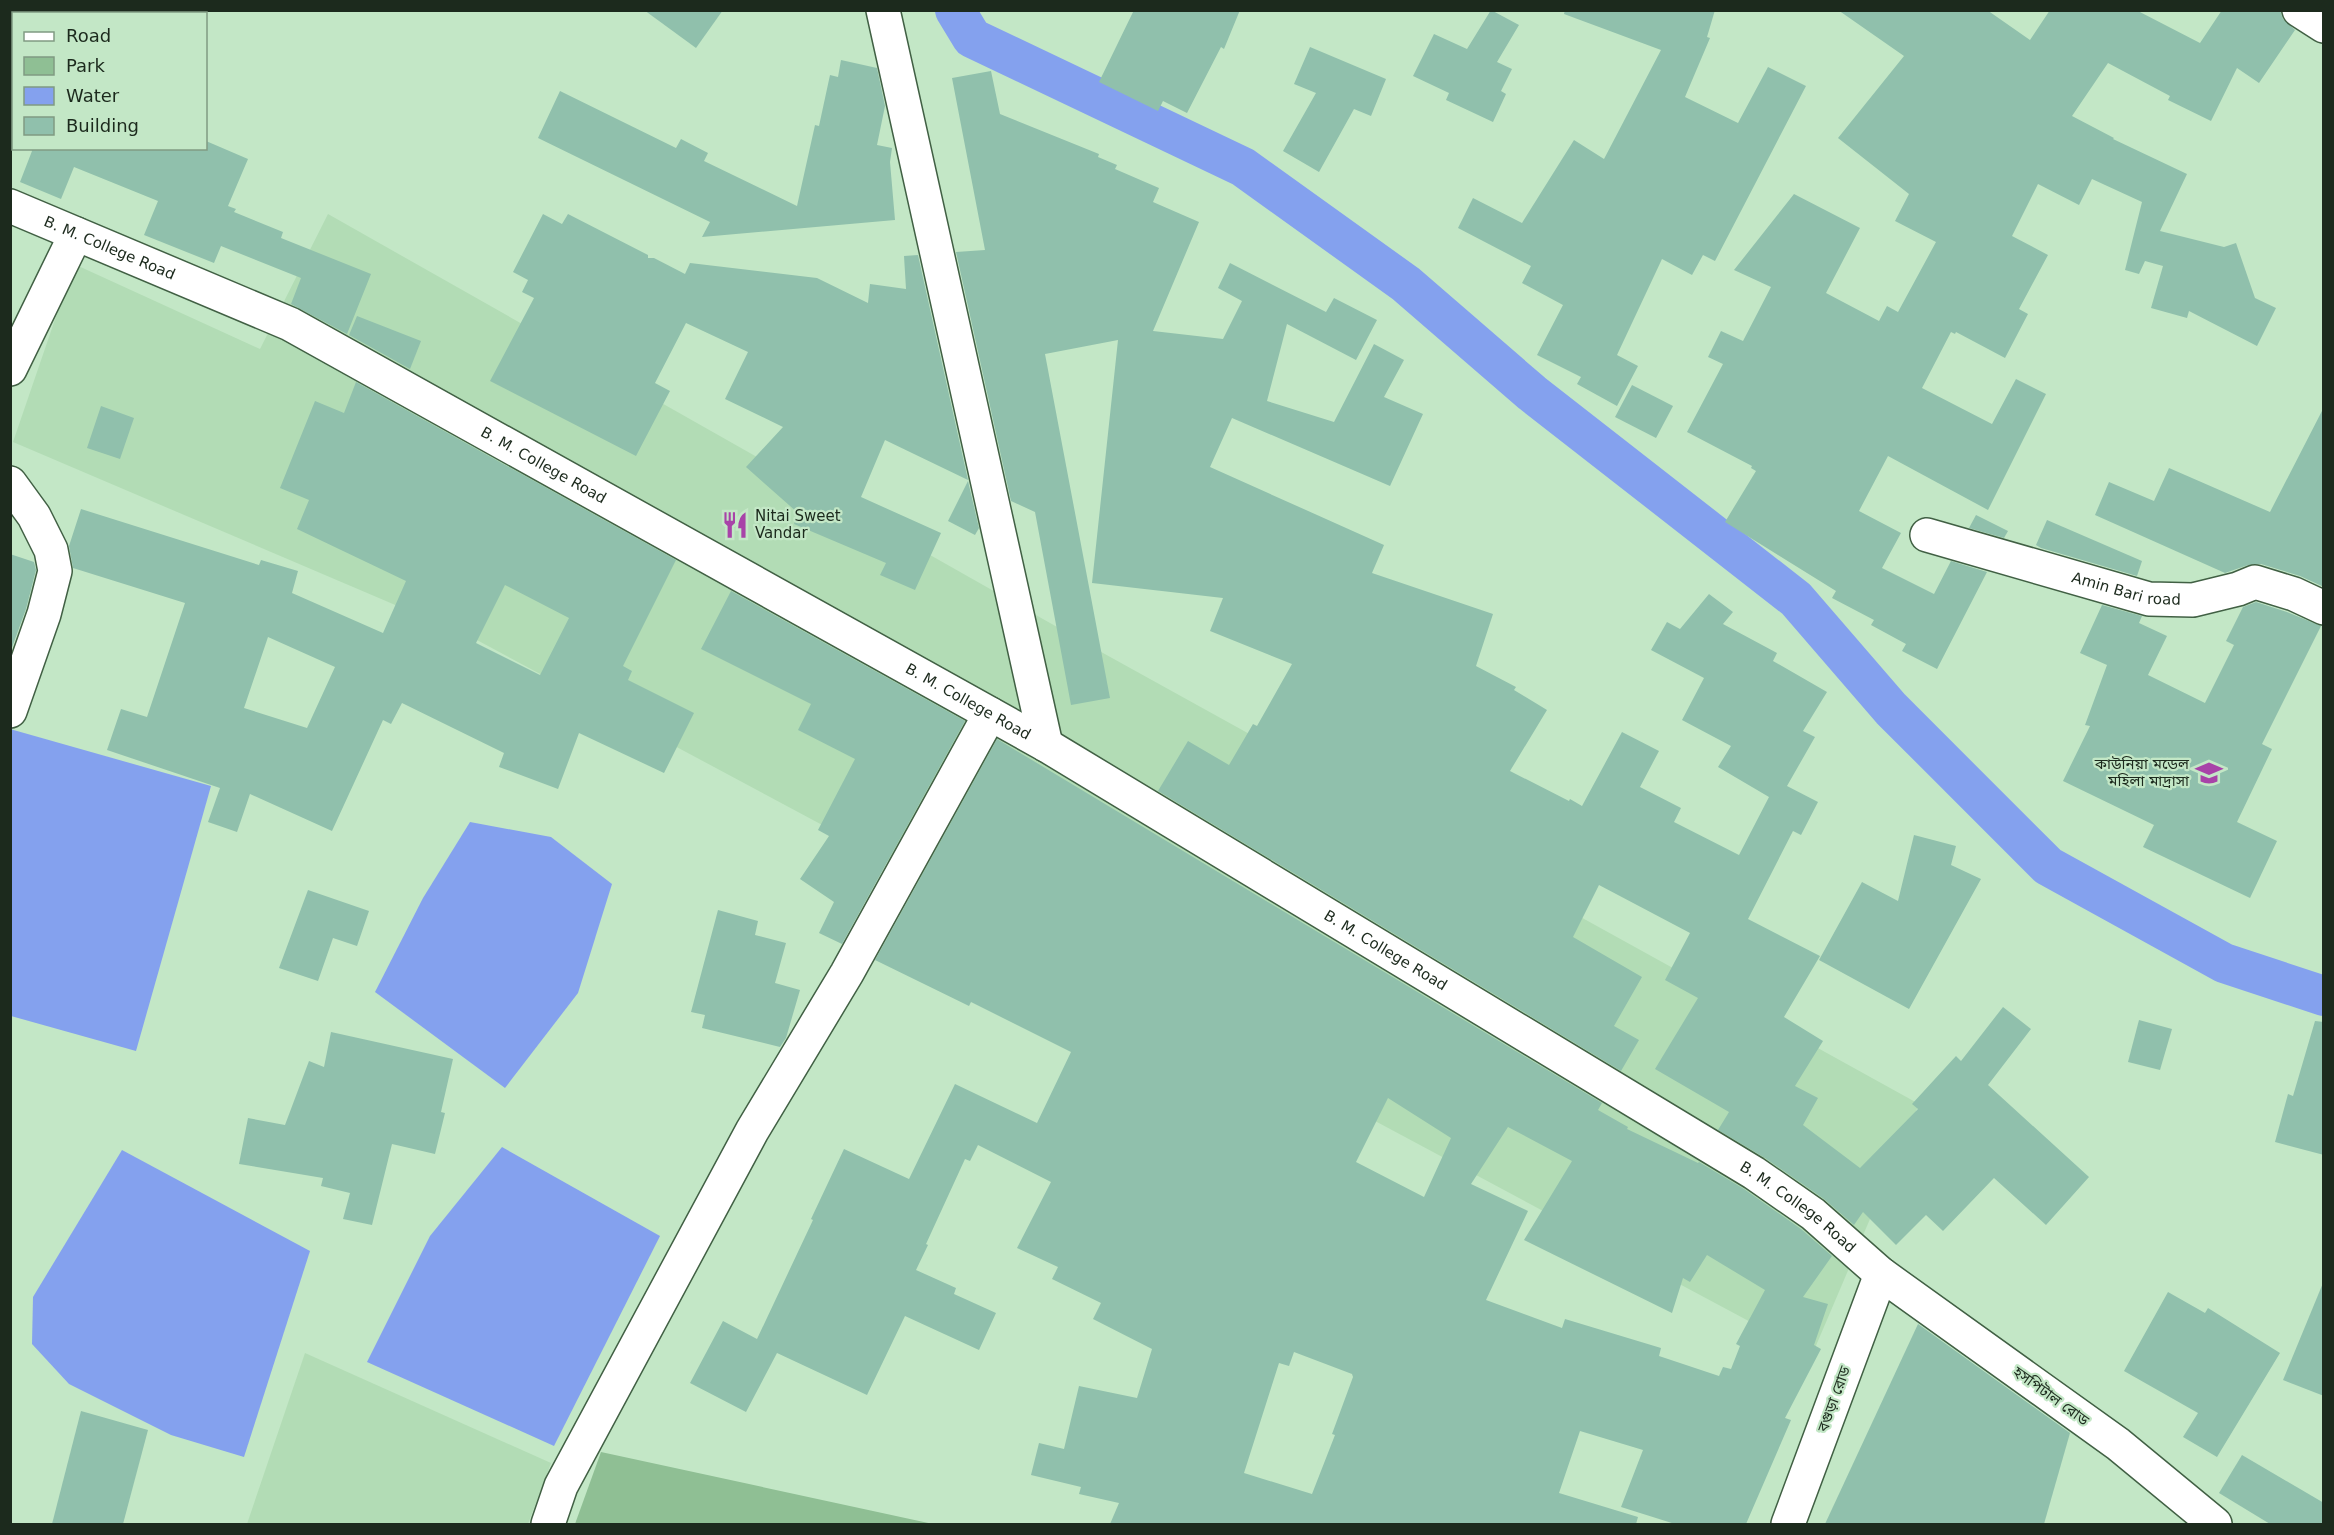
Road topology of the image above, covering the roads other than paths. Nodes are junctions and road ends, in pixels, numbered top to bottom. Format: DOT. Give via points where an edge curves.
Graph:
graph roads {
  1 [pos="883,10"];
  2 [pos="2299,10"];
  3 [pos="2324,26"];
  4 [pos="10,206"];
  5 [pos="76,234"];
  6 [pos="10,369"];
  7 [pos="10,483"];
  8 [pos="1927,535"];
  9 [pos="2324,608"];
  10 [pos="10,711"];
  11 [pos="990,714"];
  12 [pos="1046,745"];
  13 [pos="1881,1274"];
  14 [pos="548,1524"];
  15 [pos="1788,1524"];
  16 [pos="2215,1524"];
  1 -- 12 [label="main road"];
  2 -- 3 [label="main road"];
  4 -- 5 [label="main road, B. M. College Road"];
  5 -- 6 [label="main road"];
  5 -- 11 [label="main road, B. M. College Road" via="290,324"];
  7 -- 10 [label="main road" via="34,516 51,550 55,571"];
  8 -- 9 [label="main road, Amin Bari road" via="2149,599 2193,600 2255,582"];
  11 -- 12 [label="main road, B. M. College Road"];
  11 -- 14 [label="main road" via="846,973 752,1131 561,1486"];
  12 -- 13 [label="main road, B. M. College Road" via="1754,1173 1813,1214"];
  13 -- 15 [label="main road, বগুড়া রোড"];
  13 -- 16 [label="main road, হসপিটাল রোড" via="2118,1443"];
}
